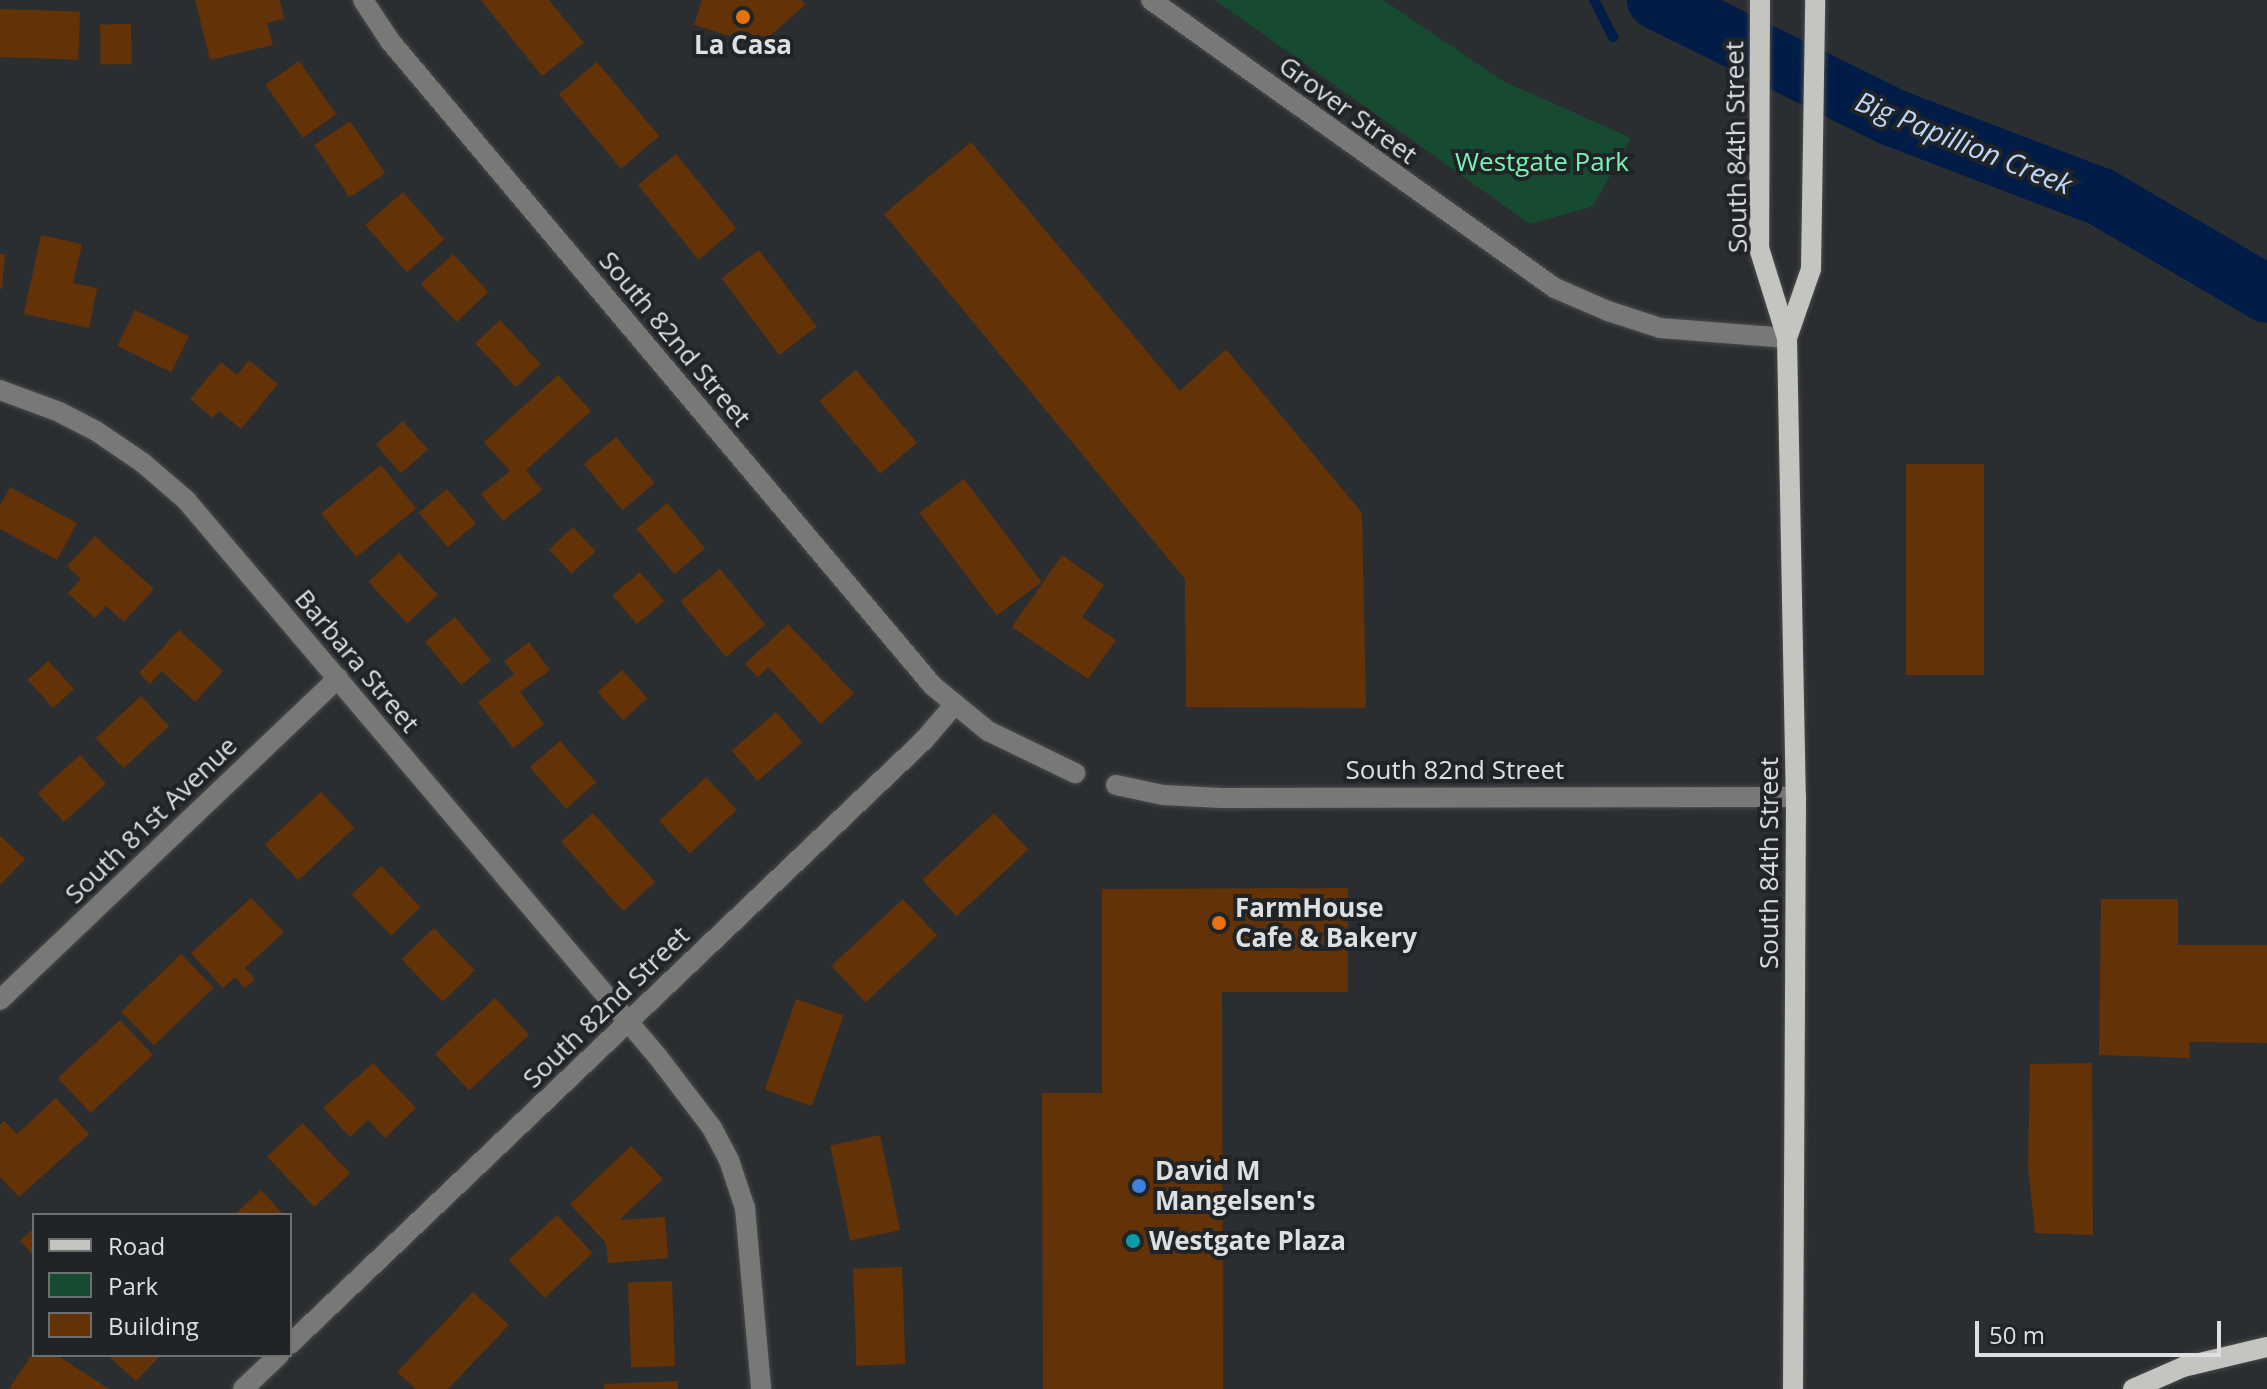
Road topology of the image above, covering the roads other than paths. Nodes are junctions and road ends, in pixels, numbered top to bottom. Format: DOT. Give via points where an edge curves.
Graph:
graph roads {
  1 [pos="363,0"];
  2 [pos="1151,0"];
  3 [pos="1760,0"];
  4 [pos="1815,0"];
  5 [pos="1787,338"];
  6 [pos="0,390"];
  7 [pos="338,678"];
  8 [pos="955,704"];
  9 [pos="1075,773"];
  10 [pos="1116,785"];
  11 [pos="1796,797"];
  12 [pos="0,1000"];
  13 [pos="628,1022"];
  14 [pos="292,1342"];
  15 [pos="2267,1347"];
  16 [pos="277,1357"];
  17 [pos="243,1389"];
  18 [pos="761,1389"];
  19 [pos="1793,1389"];
  20 [pos="2133,1389"];
  1 -- 8 [label="street, South 82nd Street" via="411,66 933,686"];
  2 -- 5 [label="street, Grover Street" via="1555,288 1660,328"];
  3 -- 5 [label="main road, South 84th Street" via="1759,248"];
  4 -- 5 [label="main road, South 84th Street" via="1811,269"];
  5 -- 11 [label="main road, South 84th Street"];
  6 -- 7 [label="street, Barbara Street" via="59,412 143,463 186,500"];
  7 -- 12 [label="street, South 81st Avenue"];
  7 -- 13 [label="street, Barbara Street"];
  8 -- 9 [label="street, South 82nd Street" via="988,731"];
  8 -- 13 [label="street, South 82nd Street" via="925,739"];
  10 -- 11 [label="street, South 82nd Street" via="1163,795 1222,798"];
  11 -- 19 [label="main road, South 84th Street"];
  13 -- 14 [label="street, South 82nd Street"];
  13 -- 18 [label="street, Barbara Street" via="712,1128 729,1160 745,1208"];
  15 -- 20 [label="main road" via="2183,1367"];
  16 -- 17 [label="street"];
}
